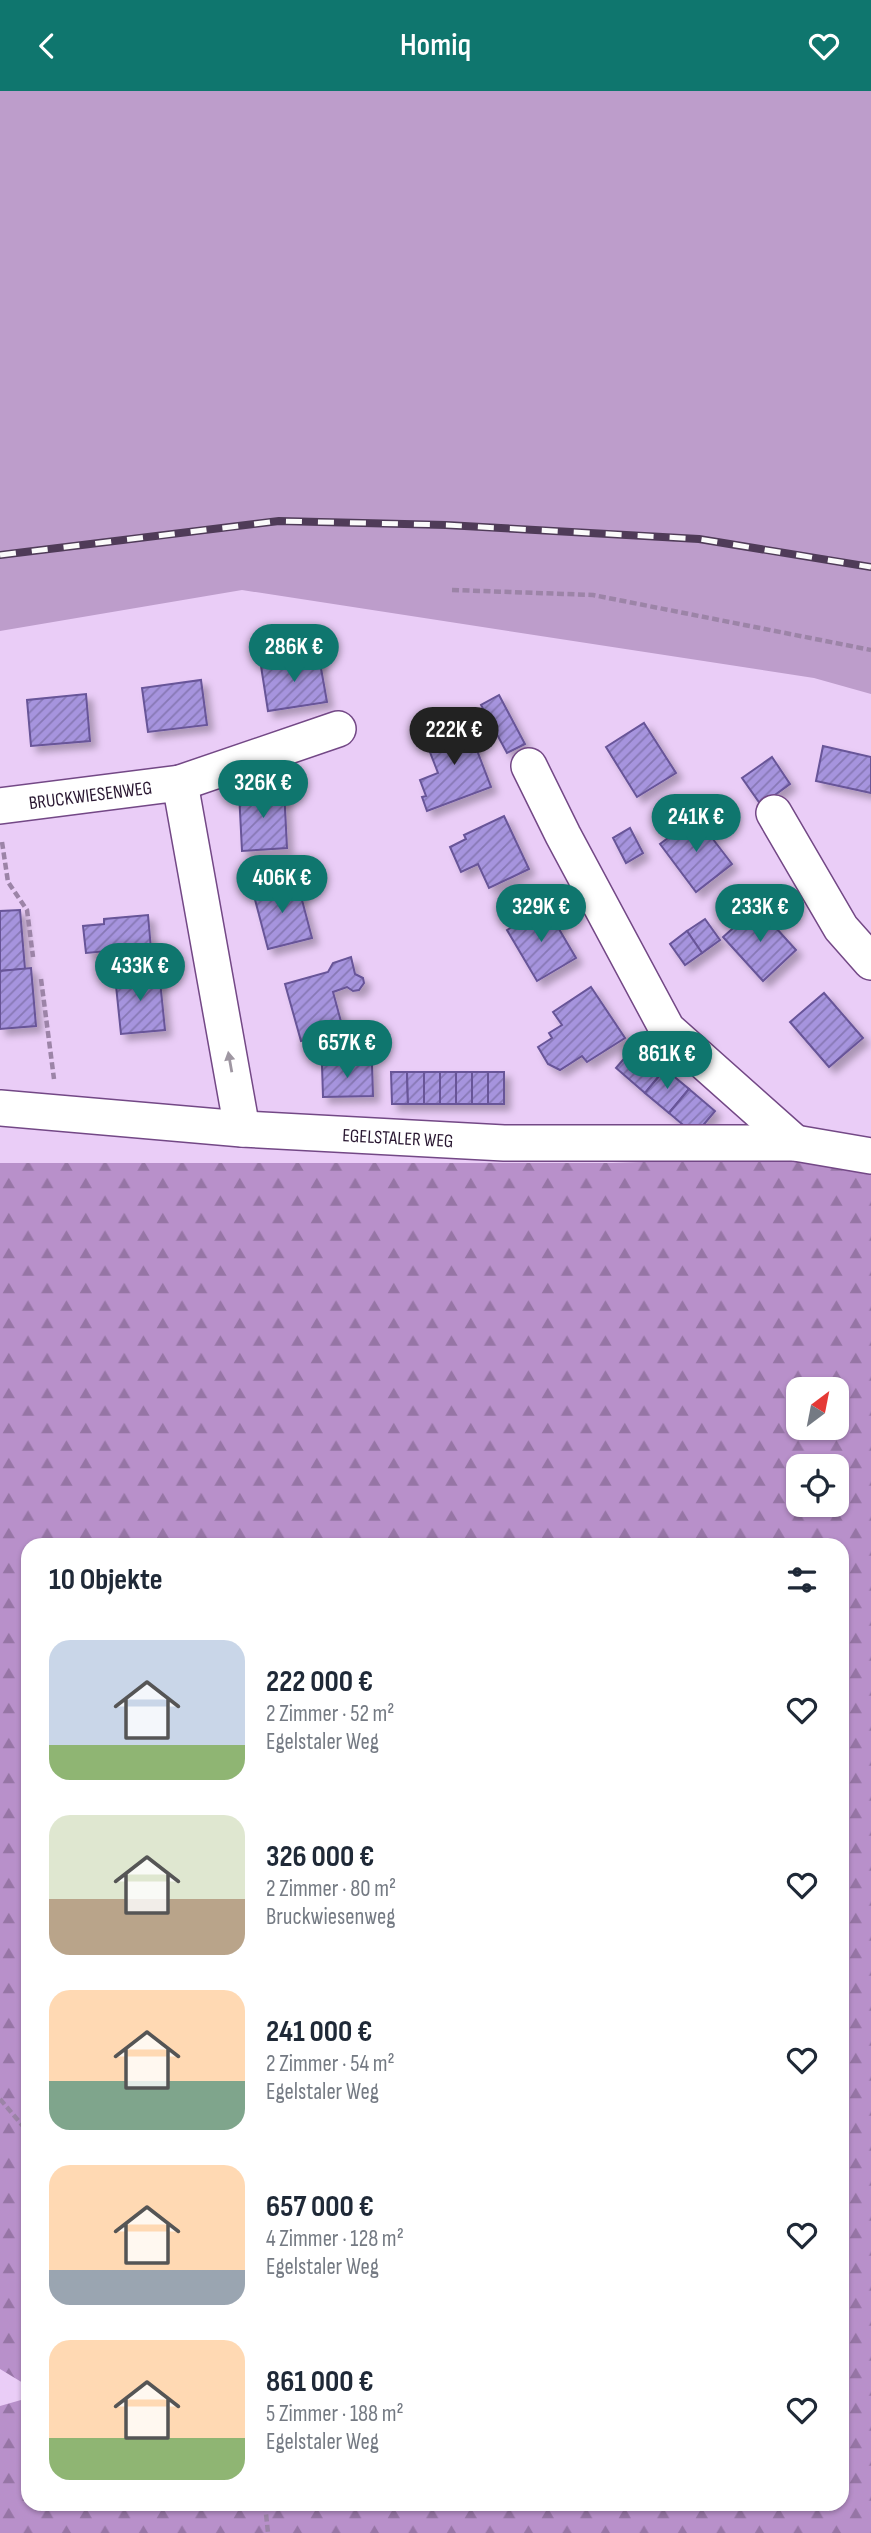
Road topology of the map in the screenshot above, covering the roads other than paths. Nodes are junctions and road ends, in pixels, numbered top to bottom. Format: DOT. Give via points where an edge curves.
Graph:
graph roads {
  1 [pos="338,729"];
  2 [pos="529,766"];
  3 [pos="180,783"];
  4 [pos="0,806"];
  5 [pos="774,813"];
  6 [pos="871,962"];
  7 [pos="0,1108"];
  8 [pos="242,1129"];
  9 [pos="795,1143"];
  10 [pos="871,1156"];
  1 -- 3 [label="street, BRUCKWIESENWEG"];
  2 -- 9 [label="street" via="667,1029"];
  3 -- 4 [label="street, BRUCKWIESENWEG"];
  8 -- 3 [label="street, one-way"];
  5 -- 6 [label="street" via="841,928"];
  7 -- 8 [label="street, EGELSTALER WEG"];
  8 -- 9 [label="street, EGELSTALER WEG" via="505,1143"];
  9 -- 10 [label="street, EGELSTALER WEG"];
}
